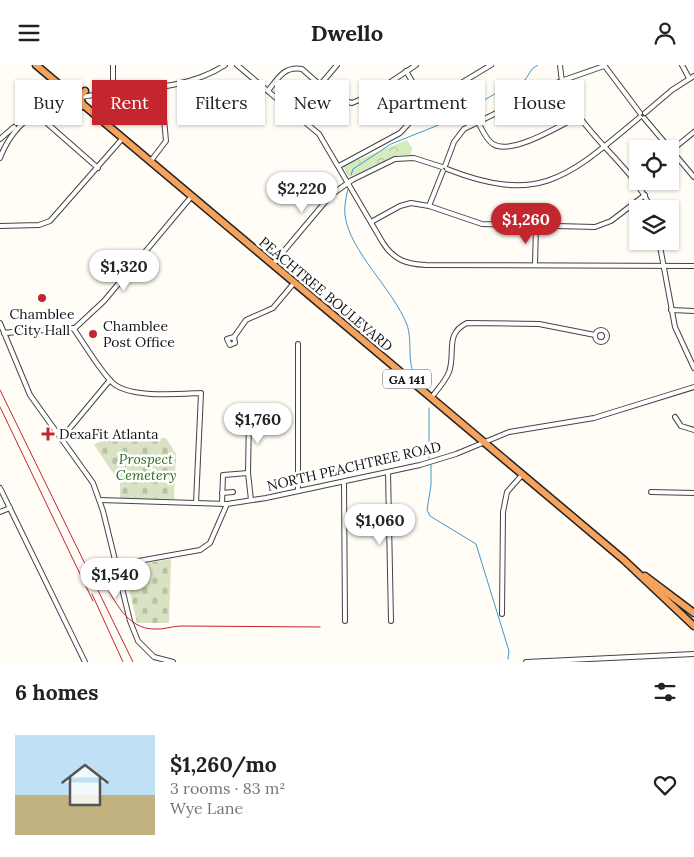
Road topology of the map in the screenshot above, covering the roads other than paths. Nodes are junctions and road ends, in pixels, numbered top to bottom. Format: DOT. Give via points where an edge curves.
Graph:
graph roads {
  1 [pos="36,65"];
  2 [pos="113,65"];
  3 [pos="225,65"];
  4 [pos="238,65"];
  5 [pos="337,65"];
  6 [pos="416,65"];
  7 [pos="491,65"];
  8 [pos="560,65"];
  9 [pos="604,65"];
  10 [pos="682,65"];
  11 [pos="406,71"];
  12 [pos="692,77"];
  13 [pos="53,80"];
  14 [pos="114,80"];
  15 [pos="276,80"];
  16 [pos="315,80"];
  17 [pos="324,80"];
  18 [pos="411,80"];
  19 [pos="467,80"];
  20 [pos="561,80"];
  21 [pos="564,80"];
  22 [pos="275,82"];
  23 [pos="167,84"];
  24 [pos="92,90"];
  25 [pos="84,91"];
  26 [pos="268,91"];
  27 [pos="349,102"];
  28 [pos="84,107"];
  29 [pos="641,116"];
  30 [pos="584,122"];
  31 [pos="16,125"];
  32 [pos="17,125"];
  33 [pos="49,125"];
  34 [pos="165,125"];
  35 [pos="407,125"];
  36 [pos="472,125"];
  37 [pos="480,125"];
  38 [pos="560,125"];
  39 [pos="694,132"];
  40 [pos="0,139"];
  41 [pos="122,139"];
  42 [pos="663,140"];
  43 [pos="679,145"];
  44 [pos="604,146"];
  45 [pos="0,158"];
  46 [pos="679,159"];
  47 [pos="150,162"];
  48 [pos="339,166"];
  49 [pos="98,168"];
  50 [pos="444,168"];
  51 [pos="694,177"];
  52 [pos="348,182"];
  53 [pos="645,195"];
  54 [pos="191,197"];
  55 [pos="647,200"];
  56 [pos="429,206"];
  57 [pos="371,222"];
  58 [pos="0,225"];
  59 [pos="536,226"];
  60 [pos="660,250"];
  61 [pos="272,265"];
  62 [pos="534,265"];
  63 [pos="663,265"];
  64 [pos="694,266"];
  65 [pos="294,283"];
  66 [pos="671,310"];
  67 [pos="694,311"];
  68 [pos="0,323"];
  69 [pos="73,329"];
  70 [pos="4,333"];
  71 [pos="595,335"];
  72 [pos="234,337"];
  73 [pos="298,344"];
  74 [pos="694,368"];
  75 [pos="110,380"];
  76 [pos="694,387"];
  77 [pos="431,398"];
  78 [pos="249,416"];
  79 [pos="675,417"];
  80 [pos="694,429"];
  81 [pos="61,439"];
  82 [pos="482,442"];
  83 [pos="388,472"];
  84 [pos="248,473"];
  85 [pos="522,475"];
  86 [pos="344,482"];
  87 [pos="0,488"];
  88 [pos="298,491"];
  89 [pos="233,492"];
  90 [pos="651,492"];
  91 [pos="222,493"];
  92 [pos="694,493"];
  93 [pos="100,500"];
  94 [pos="251,500"];
  95 [pos="196,503"];
  96 [pos="222,504"];
  97 [pos="227,504"];
  98 [pos="10,508"];
  99 [pos="0,512"];
  100 [pos="624,560"];
  101 [pos="116,565"];
  102 [pos="502,613"];
  103 [pos="694,613"];
  104 [pos="345,621"];
  105 [pos="391,621"];
  106 [pos="694,626"];
  107 [pos="694,654"];
  108 [pos="648,656"];
  109 [pos="85,662"];
  110 [pos="173,662"];
  111 [pos="526,662"];
  112 [pos="649,662"];
  1 -- 13 [label="highway, PEACHTREE BOULEVARD / GA 141"];
  2 -- 14 [label="street"];
  3 -- 23 [label="street" via="195,81"];
  4 -- 26 [label="street"];
  5 -- 17 [label="street"];
  6 -- 11 [label="street"];
  7 -- 19 [label="street"];
  8 -- 20 [label="street"];
  9 -- 21 [label="street"];
  9 -- 29 [label="street"];
  10 -- 12 [label="street"];
  11 -- 18 [label="street"];
  11 -- 27 [label="street" via="371,95"];
  12 -- 29 [label="street"];
  15 -- 16 [label="street" via="282,72 295,68 308,72"];
  22 -- 26 [label="street"];
  24 -- 25 [label="street"];
  25 -- 28 [label="highway" via="80,96"];
  26 -- 48 [label="street" via="319,133"];
  28 -- 41 [label="highway, PEACHTREE BOULEVARD / GA 141"];
  29 -- 42 [label="street"];
  29 -- 44 [label="street"];
  30 -- 44 [label="street"];
  31 -- 40 [label="street"];
  32 -- 45 [label="street"];
  33 -- 49 [label="street"];
  34 -- 47 [label="street" via="166,141"];
  35 -- 48 [label="street" via="400,133"];
  36 -- 50 [label="street" via="464,129 454,142"];
  37 -- 38 [label="street" via="489,141 505,148"];
  39 -- 43 [label="street"];
  41 -- 47 [label="highway, PEACHTREE BOULEVARD / GA 141"];
  41 -- 49 [label="street"];
  44 -- 50 [label="street" via="562,176 530,185 493,184"];
  44 -- 53 [label="street" via="634,177"];
  46 -- 51 [label="street"];
  47 -- 54 [label="highway, PEACHTREE BOULEVARD / GA 141"];
  48 -- 52 [label="street"];
  49 -- 58 [label="street" via="50,221 38,225"];
  50 -- 52 [label="street" via="414,159 395,159"];
  50 -- 56 [label="street"];
  52 -- 57 [label="street"];
  52 -- 61 [label="street" via="331,195"];
  53 -- 55 [label="street"];
  53 -- 59 [label="street" via="611,221 595,227"];
  54 -- 61 [label="highway, PEACHTREE BOULEVARD / GA 141"];
  54 -- 69 [label="street" via="104,301"];
  56 -- 57 [label="street" via="405,204"];
  56 -- 59 [label="street" via="482,224"];
  57 -- 62 [label="street" via="394,257 408,263"];
  59 -- 62 [label="street"];
  60 -- 63 [label="street"];
  61 -- 65 [label="highway, PEACHTREE BOULEVARD / GA 141"];
  62 -- 63 [label="street"];
  63 -- 64 [label="street"];
  63 -- 66 [label="street"];
  65 -- 72 [label="street" via="273,308 246,320"];
  65 -- 77 [label="highway, PEACHTREE BOULEVARD / GA 141"];
  66 -- 67 [label="street"];
  66 -- 74 [label="street" via="679,338"];
  68 -- 70 [label="street"];
  69 -- 70 [label="street"];
  69 -- 75 [label="street"];
  70 -- 81 [label="street" via="30,395"];
  71 -- 77 [label="street" via="539,324 467,323 459,327 453,336 449,370"];
  73 -- 88 [label="street"];
  75 -- 81 [label="street"];
  75 -- 95 [label="street" via="123,389 133,391 201,393"];
  76 -- 82 [label="street, NORTH PEACHTREE ROAD" via="594,418 521,429"];
  77 -- 82 [label="highway, PEACHTREE BOULEVARD / GA 141"];
  78 -- 84 [label="street"];
  79 -- 80 [label="street" via="681,426"];
  81 -- 93 [label="street" via="89,477"];
  82 -- 83 [label="street, NORTH PEACHTREE ROAD" via="434,461"];
  82 -- 85 [label="highway, PEACHTREE BOULEVARD / GA 141"];
  83 -- 86 [label="street, NORTH PEACHTREE ROAD"];
  83 -- 105 [label="street"];
  84 -- 91 [label="street" via="223,475"];
  84 -- 94 [label="street"];
  85 -- 100 [label="highway, PEACHTREE BOULEVARD / GA 141"];
  85 -- 102 [label="street" via="507,492 503,512"];
  86 -- 88 [label="street, NORTH PEACHTREE ROAD"];
  86 -- 104 [label="street"];
  87 -- 98 [label="street"];
  88 -- 94 [label="street, NORTH PEACHTREE ROAD"];
  89 -- 91 [label="street"];
  90 -- 92 [label="street"];
  91 -- 96 [label="street"];
  93 -- 95 [label="street, NORTH PEACHTREE ROAD"];
  93 -- 101 [label="street"];
  94 -- 97 [label="street, NORTH PEACHTREE ROAD"];
  95 -- 96 [label="street, NORTH PEACHTREE ROAD"];
  96 -- 97 [label="street, NORTH PEACHTREE ROAD"];
  97 -- 101 [label="street" via="210,543 200,550"];
  98 -- 99 [label="street"];
  98 -- 109 [label="street"];
  100 -- 103 [label="highway, PEACHTREE BOULEVARD / GA 141"];
  100 -- 106 [label="highway, PEACHTREE BOULEVARD / GA 141"];
  101 -- 110 [label="street" via="138,641 154,657"];
  107 -- 108 [label="street"];
  108 -- 111 [label="street"];
  108 -- 112 [label="street"];
}
